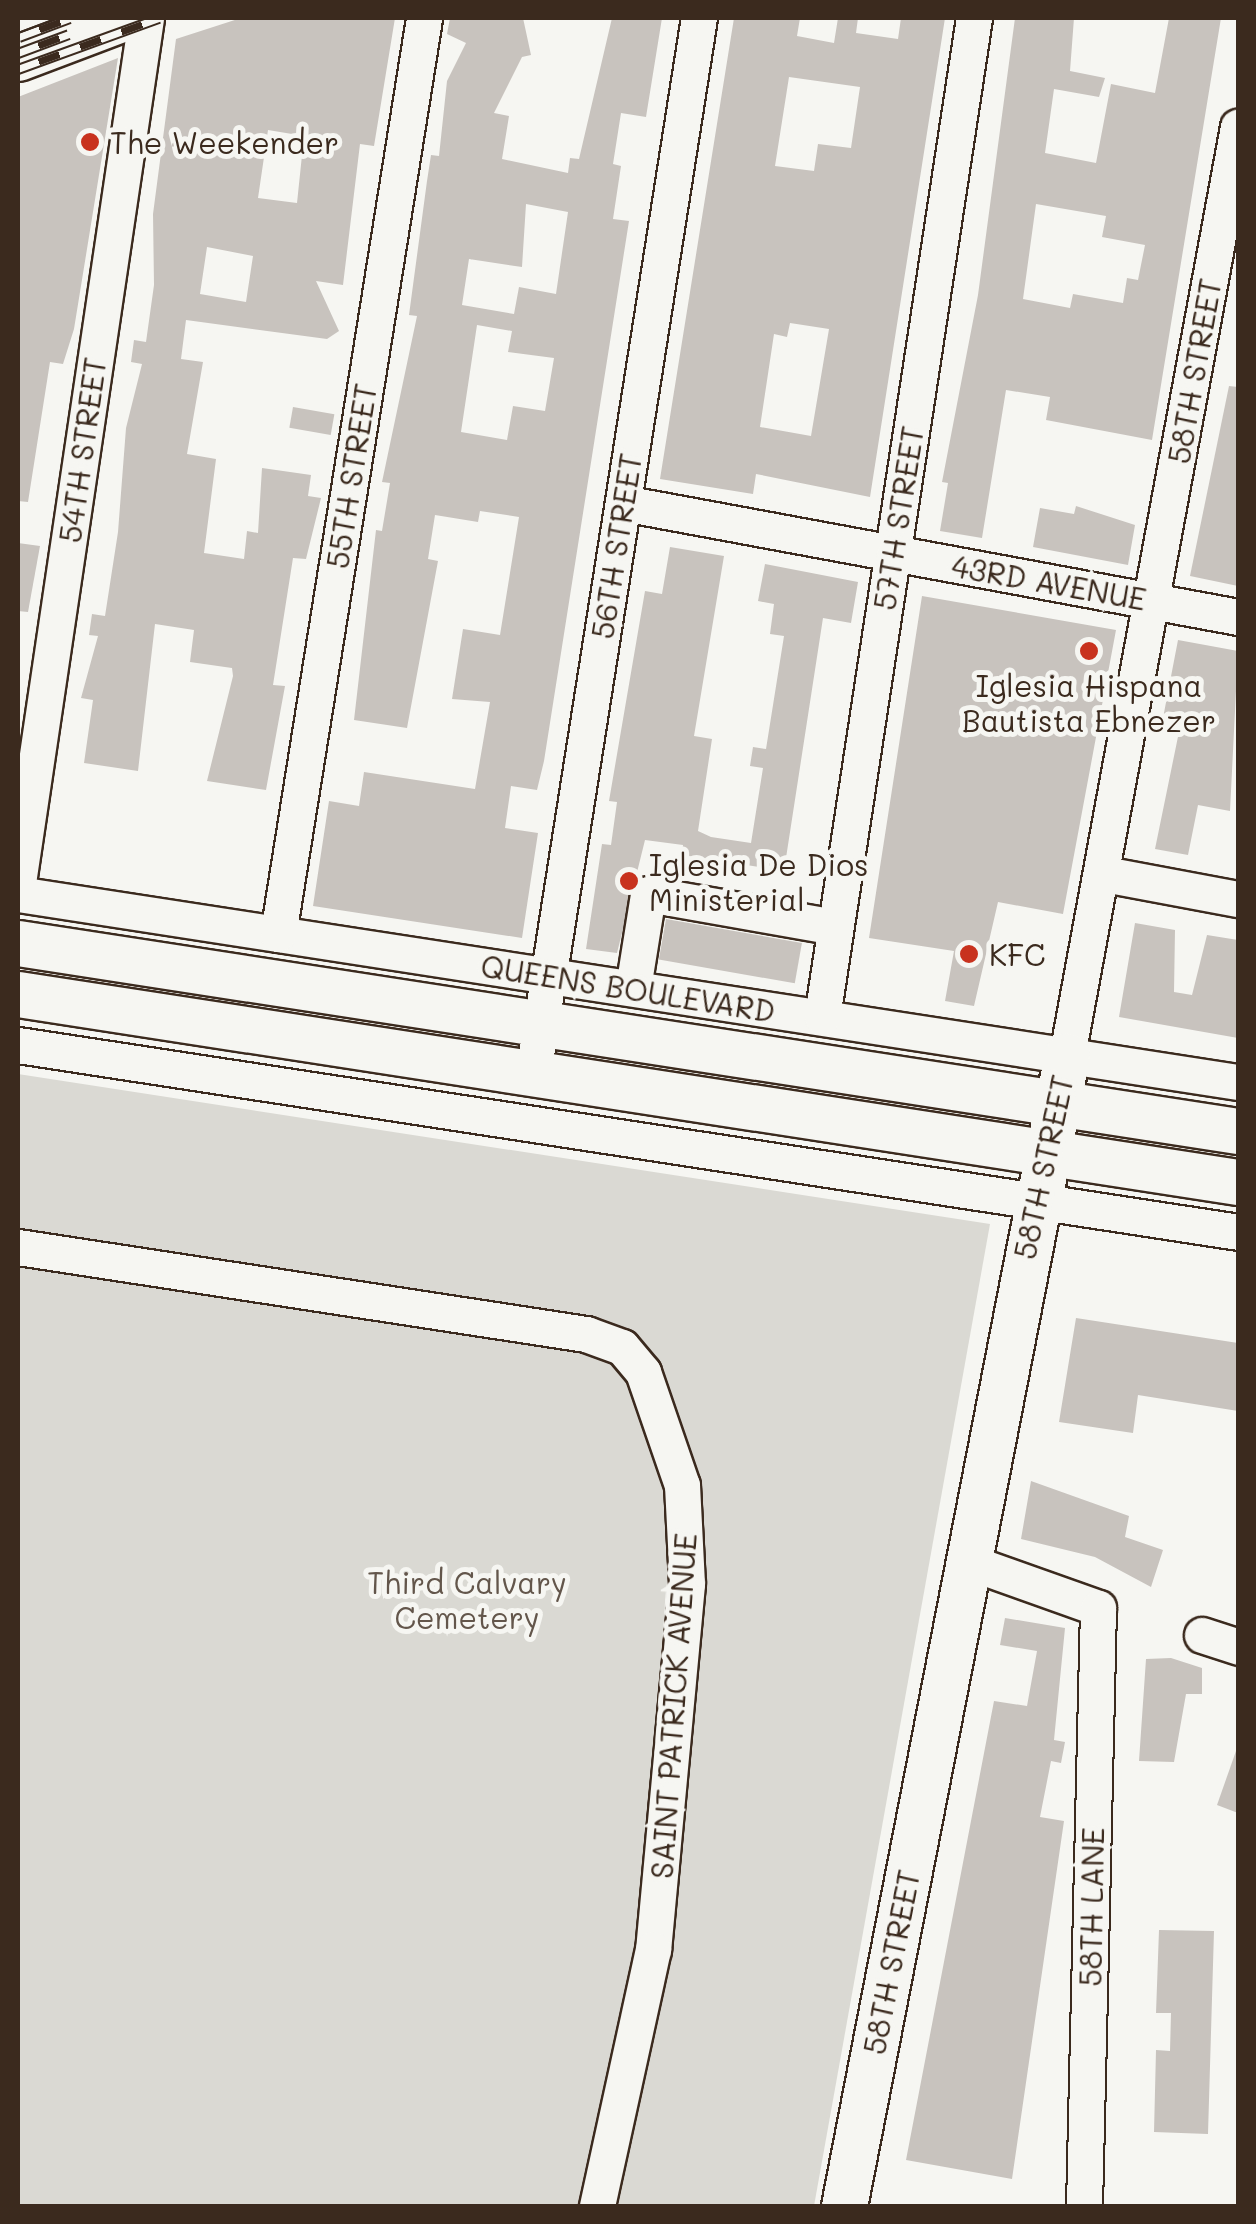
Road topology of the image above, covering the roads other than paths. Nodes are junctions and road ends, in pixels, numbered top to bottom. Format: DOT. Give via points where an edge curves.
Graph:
graph roads {
  1 [pos="124,18"];
  2 [pos="146,18"];
  3 [pos="424,18"];
  4 [pos="699,18"];
  5 [pos="974,18"];
  6 [pos="18,58"];
  7 [pos="1238,127"];
  8 [pos="1227,251"];
  9 [pos="623,503"];
  10 [pos="893,554"];
  11 [pos="1154,601"];
  12 [pos="1238,617"];
  13 [pos="1104,874"];
  14 [pos="18,884"];
  15 [pos="18,894"];
  16 [pos="1238,899"];
  17 [pos="835,927"];
  18 [pos="278,934"];
  19 [pos="18,944"];
  20 [pos="549,976"];
  21 [pos="632,988"];
  22 [pos="18,994"];
  23 [pos="822,1018"];
  24 [pos="541,1024"];
  25 [pos="18,1045"];
  26 [pos="1067,1056"];
  27 [pos="533,1074"];
  28 [pos="1238,1082"];
  29 [pos="1058,1103"];
  30 [pos="1238,1131"];
  31 [pos="1046,1152"];
  32 [pos="1238,1182"];
  33 [pos="1035,1202"];
  34 [pos="1238,1232"];
  35 [pos="18,1247"];
  36 [pos="969,1562"];
  37 [pos="1202,1635"];
  38 [pos="1238,1647"];
  39 [pos="597,2206"];
  40 [pos="844,2206"];
  41 [pos="1084,2206"];
  1 -- 6 [label="main road"];
  2 -- 14 [label="street, 54TH STREET"];
  3 -- 18 [label="street, 55TH STREET"];
  4 -- 9 [label="street, 56TH STREET"];
  5 -- 10 [label="street, 57TH STREET"];
  7 -- 8 [label="street, 58TH STREET"];
  8 -- 11 [label="street, 58TH STREET"];
  9 -- 10 [label="street, 43RD AVENUE"];
  9 -- 20 [label="street, 56TH STREET"];
  10 -- 11 [label="street, 43RD AVENUE"];
  10 -- 17 [label="street, 57TH STREET"];
  11 -- 12 [label="street, 43RD AVENUE"];
  11 -- 13 [label="street, 58TH STREET"];
  13 -- 16 [label="street"];
  13 -- 26 [label="street, 58TH STREET"];
  15 -- 18 [label="street, QUEENS BOULEVARD"];
  17 -- 21 [label="street" via="648,894"];
  17 -- 23 [label="street, 57TH STREET"];
  18 -- 20 [label="street, QUEENS BOULEVARD"];
  19 -- 24 [label="main road, QUEENS BOULEVARD"];
  20 -- 21 [label="street, QUEENS BOULEVARD"];
  20 -- 24 [label="street, 56TH STREET"];
  21 -- 23 [label="street, QUEENS BOULEVARD"];
  22 -- 27 [label="main road"];
  23 -- 26 [label="street, QUEENS BOULEVARD"];
  24 -- 27 [label="street, 56TH STREET"];
  24 -- 29 [label="main road, QUEENS BOULEVARD"];
  25 -- 33 [label="street"];
  26 -- 28 [label="street, QUEENS BOULEVARD"];
  26 -- 29 [label="main road, 58TH STREET"];
  27 -- 31 [label="main road"];
  29 -- 30 [label="main road, QUEENS BOULEVARD"];
  29 -- 31 [label="main road, 58TH STREET"];
  31 -- 32 [label="main road"];
  31 -- 33 [label="main road, 58TH STREET"];
  33 -- 34 [label="street"];
  33 -- 36 [label="main road, 58TH STREET"];
  35 -- 39 [label="street, SAINT PATRICK AVENUE" via="586,1334 622,1347 643,1372 677,1459 687,1584 653,1949"];
  36 -- 40 [label="main road, 58TH STREET"];
  36 -- 41 [label="street, 58TH LANE" via="1098,1608"];
  37 -- 38 [label="street"];
}
